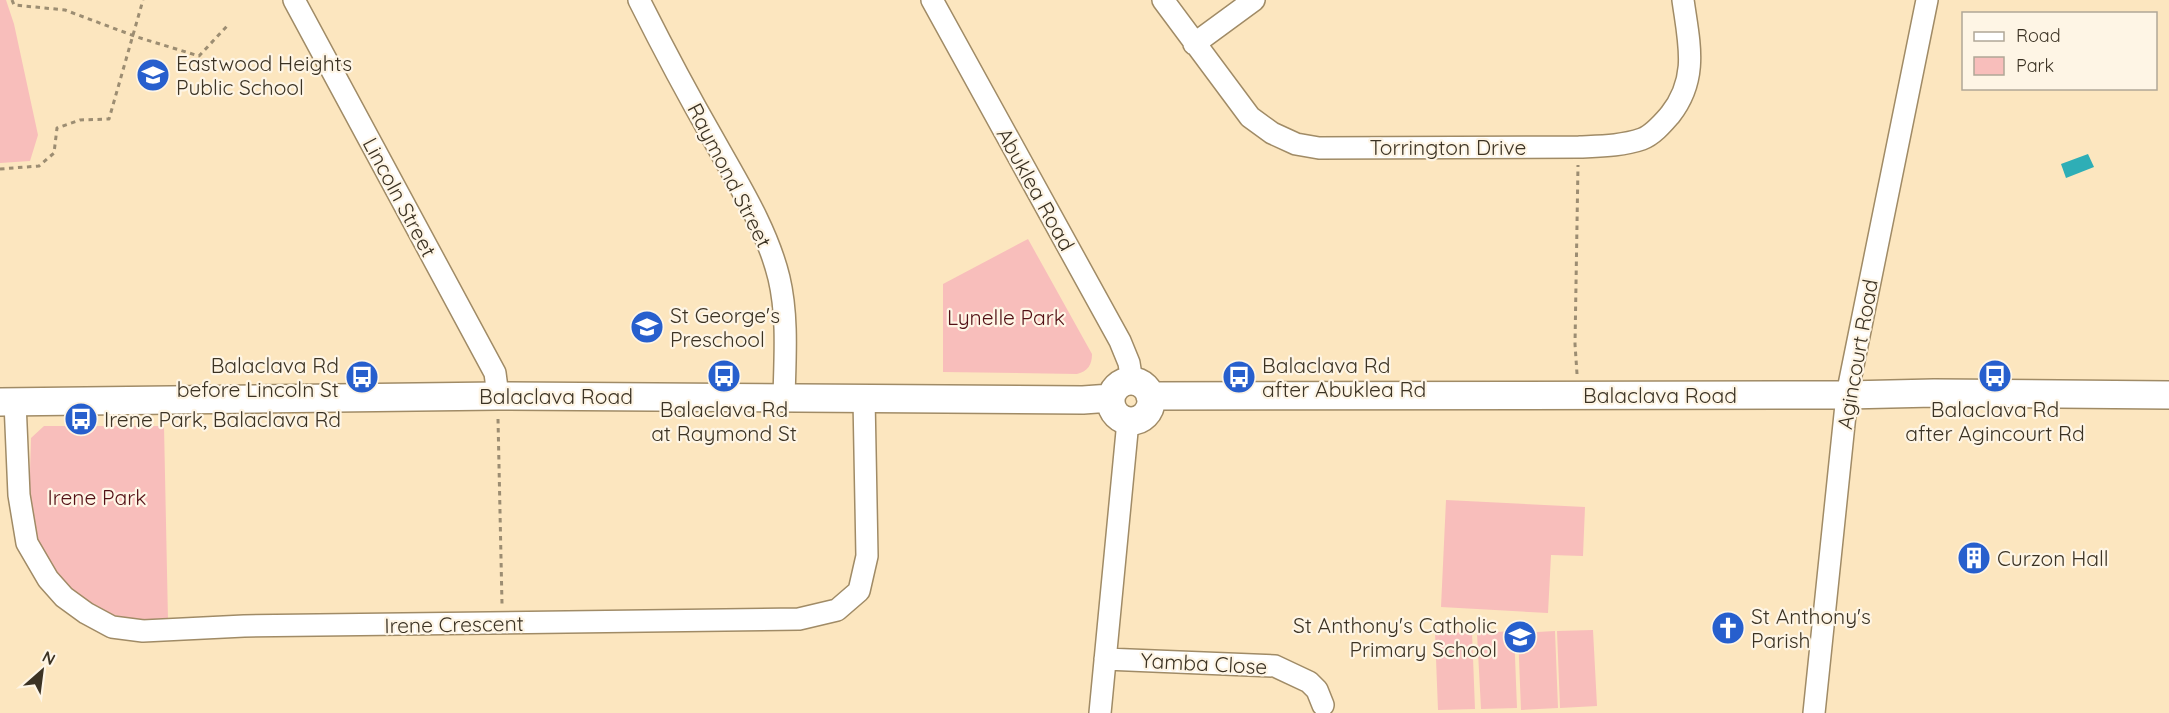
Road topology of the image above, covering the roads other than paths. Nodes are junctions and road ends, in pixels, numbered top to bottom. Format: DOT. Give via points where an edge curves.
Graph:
graph roads {
  1 [pos="294,0"];
  2 [pos="639,0"];
  3 [pos="932,0"];
  4 [pos="1163,0"];
  5 [pos="1254,0"];
  6 [pos="1683,0"];
  7 [pos="1927,0"];
  8 [pos="1194,44"];
  9 [pos="1131,392"];
  10 [pos="1847,395"];
  11 [pos="2169,395"];
  12 [pos="784,397"];
  13 [pos="864,398"];
  14 [pos="7,402"];
  15 [pos="498,408"];
  16 [pos="1128,421"];
  17 [pos="1105,659"];
  18 [pos="1323,705"];
  19 [pos="1100,713"];
  20 [pos="1814,713"];
  1 -- 15 [label="street, Lincoln Street" via="495,373"];
  2 -- 12 [label="street, Raymond Street" via="746,198 771,255 783,304"];
  3 -- 9 [label="street, Abuklea Road" via="1120,341 1129,363"];
  4 -- 8 [label="street, Torrington Drive"];
  5 -- 8 [label="street"];
  6 -- 8 [label="street, Torrington Drive" via="1689,64 1681,101 1645,138 1617,146 1319,148 1296,144 1250,117"];
  7 -- 10 [label="street, Agincourt Road"];
  9 -- 10 [label="main road, Balaclava Road"];
  9 -- 13 [label="main road, Balaclava Road" via="1072,400"];
  9 -- 16 [label="main road" via="1113,409"];
  10 -- 11 [label="main road, Balaclava Road"];
  10 -- 20 [label="street, Agincourt Road"];
  12 -- 13 [label="main road, Balaclava Road"];
  12 -- 15 [label="main road, Balaclava Road"];
  13 -- 14 [label="street, Irene Crescent" via="867,556 859,591 837,610 799,619 244,626 143,631 112,627 86,613 48,579 27,543"];
  14 -- 15 [label="main road, Balaclava Road"];
  16 -- 17 [label="street"];
  17 -- 18 [label="street, Yamba Close" via="1275,666 1309,682"];
  17 -- 19 [label="street"];
}
